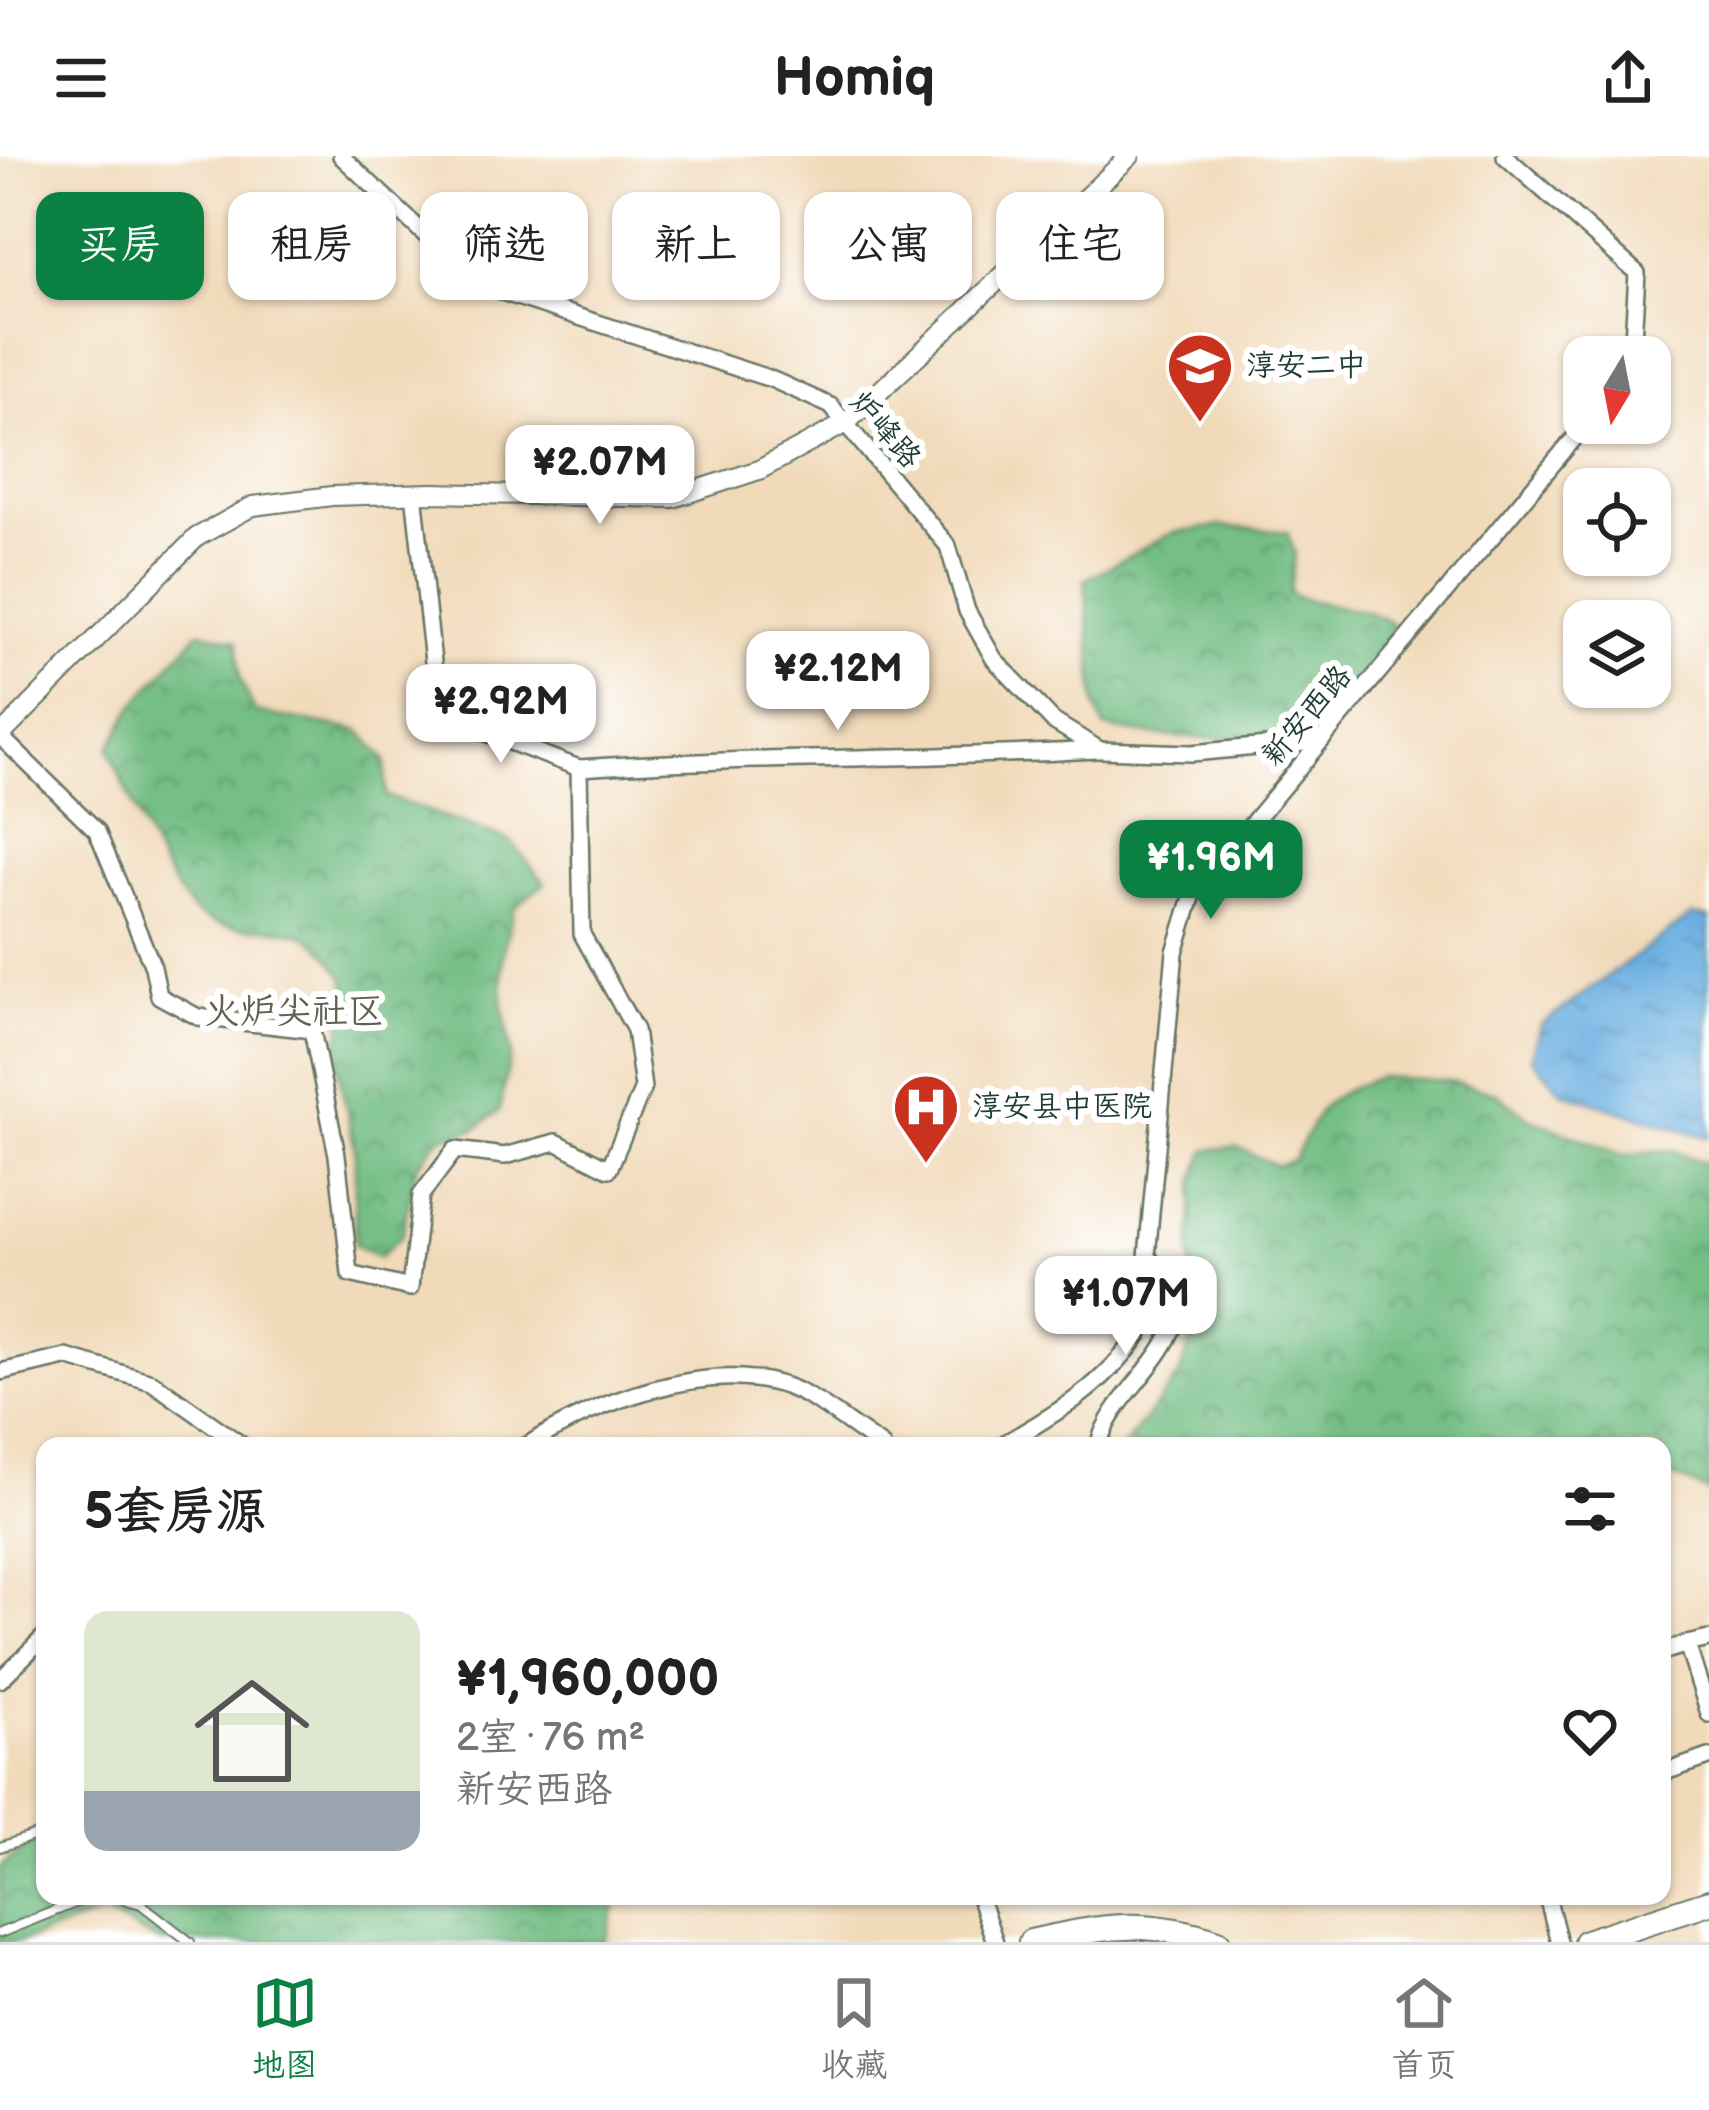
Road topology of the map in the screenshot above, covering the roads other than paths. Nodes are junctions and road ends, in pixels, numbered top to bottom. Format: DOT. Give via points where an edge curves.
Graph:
graph roads {
  1 [pos="341,156"];
  2 [pos="1130,156"];
  3 [pos="1505,156"];
  4 [pos="1634,336"];
  5 [pos="847,423"];
  6 [pos="1569,444"];
  7 [pos="415,494"];
  8 [pos="0,736"];
  9 [pos="1321,741"];
  10 [pos="1100,750"];
  11 [pos="579,768"];
  12 [pos="1150,1259"];
  13 [pos="0,1372"];
  14 [pos="230,1437"];
  15 [pos="540,1437"];
  16 [pos="868,1437"];
  17 [pos="1016,1437"];
  18 [pos="1100,1437"];
  19 [pos="1709,1639"];
  20 [pos="1687,1644"];
  21 [pos="36,1645"];
  22 [pos="1671,1649"];
  23 [pos="0,1680"];
  24 [pos="1709,1714"];
  25 [pos="1709,1757"];
  26 [pos="1671,1770"];
  27 [pos="36,1835"];
  28 [pos="0,1847"];
  29 [pos="1709,1902"];
  30 [pos="70,1905"];
  31 [pos="143,1905"];
  32 [pos="983,1905"];
  33 [pos="1549,1905"];
  34 [pos="0,1933"];
  35 [pos="190,1942"];
  36 [pos="994,1942"];
  37 [pos="1030,1942"];
  38 [pos="1218,1942"];
  39 [pos="1559,1942"];
  40 [pos="1586,1942"];
  1 -- 5 [label="street, 炉峰路" via="465,272 505,293 792,387"];
  2 -- 5 [label="street"];
  3 -- 4 [label="street" via="1637,273"];
  5 -- 7 [label="street" via="759,470 673,498"];
  5 -- 10 [label="street, 炉峰路" via="948,546 967,611 994,659 1053,721"];
  6 -- 9 [label="street, 新安西路"];
  7 -- 8 [label="street" via="292,500 227,517 159,573"];
  7 -- 11 [label="street" via="439,715"];
  8 -- 11 [label="street" via="97,831 158,997 198,1017 312,1030 338,1156 350,1274 410,1288 421,1195 455,1150 506,1156 556,1142 609,1169 643,1088 635,1030 582,934"];
  9 -- 10 [label="street" via="1192,753"];
  9 -- 12 [label="street, 新安西路" via="1193,894 1175,952"];
  10 -- 11 [label="street"];
  12 -- 17 [label="street, 新安西路" via="1140,1333 1114,1372"];
  12 -- 18 [label="street" via="1180,1308 1174,1333"];
  13 -- 14 [label="street" via="66,1357 152,1382"];
  15 -- 16 [label="street" via="645,1390 730,1378 788,1387"];
  19 -- 20 [label="street"];
  20 -- 22 [label="street"];
  20 -- 24 [label="street"];
  21 -- 23 [label="street"];
  25 -- 26 [label="street"];
  27 -- 28 [label="lane"];
  29 -- 40 [label="main road"];
  30 -- 34 [label="lane"];
  31 -- 35 [label="lane"];
  32 -- 36 [label="street"];
  33 -- 39 [label="street"];
  37 -- 38 [label="main road" via="1117,1924 1172,1927"];
}
